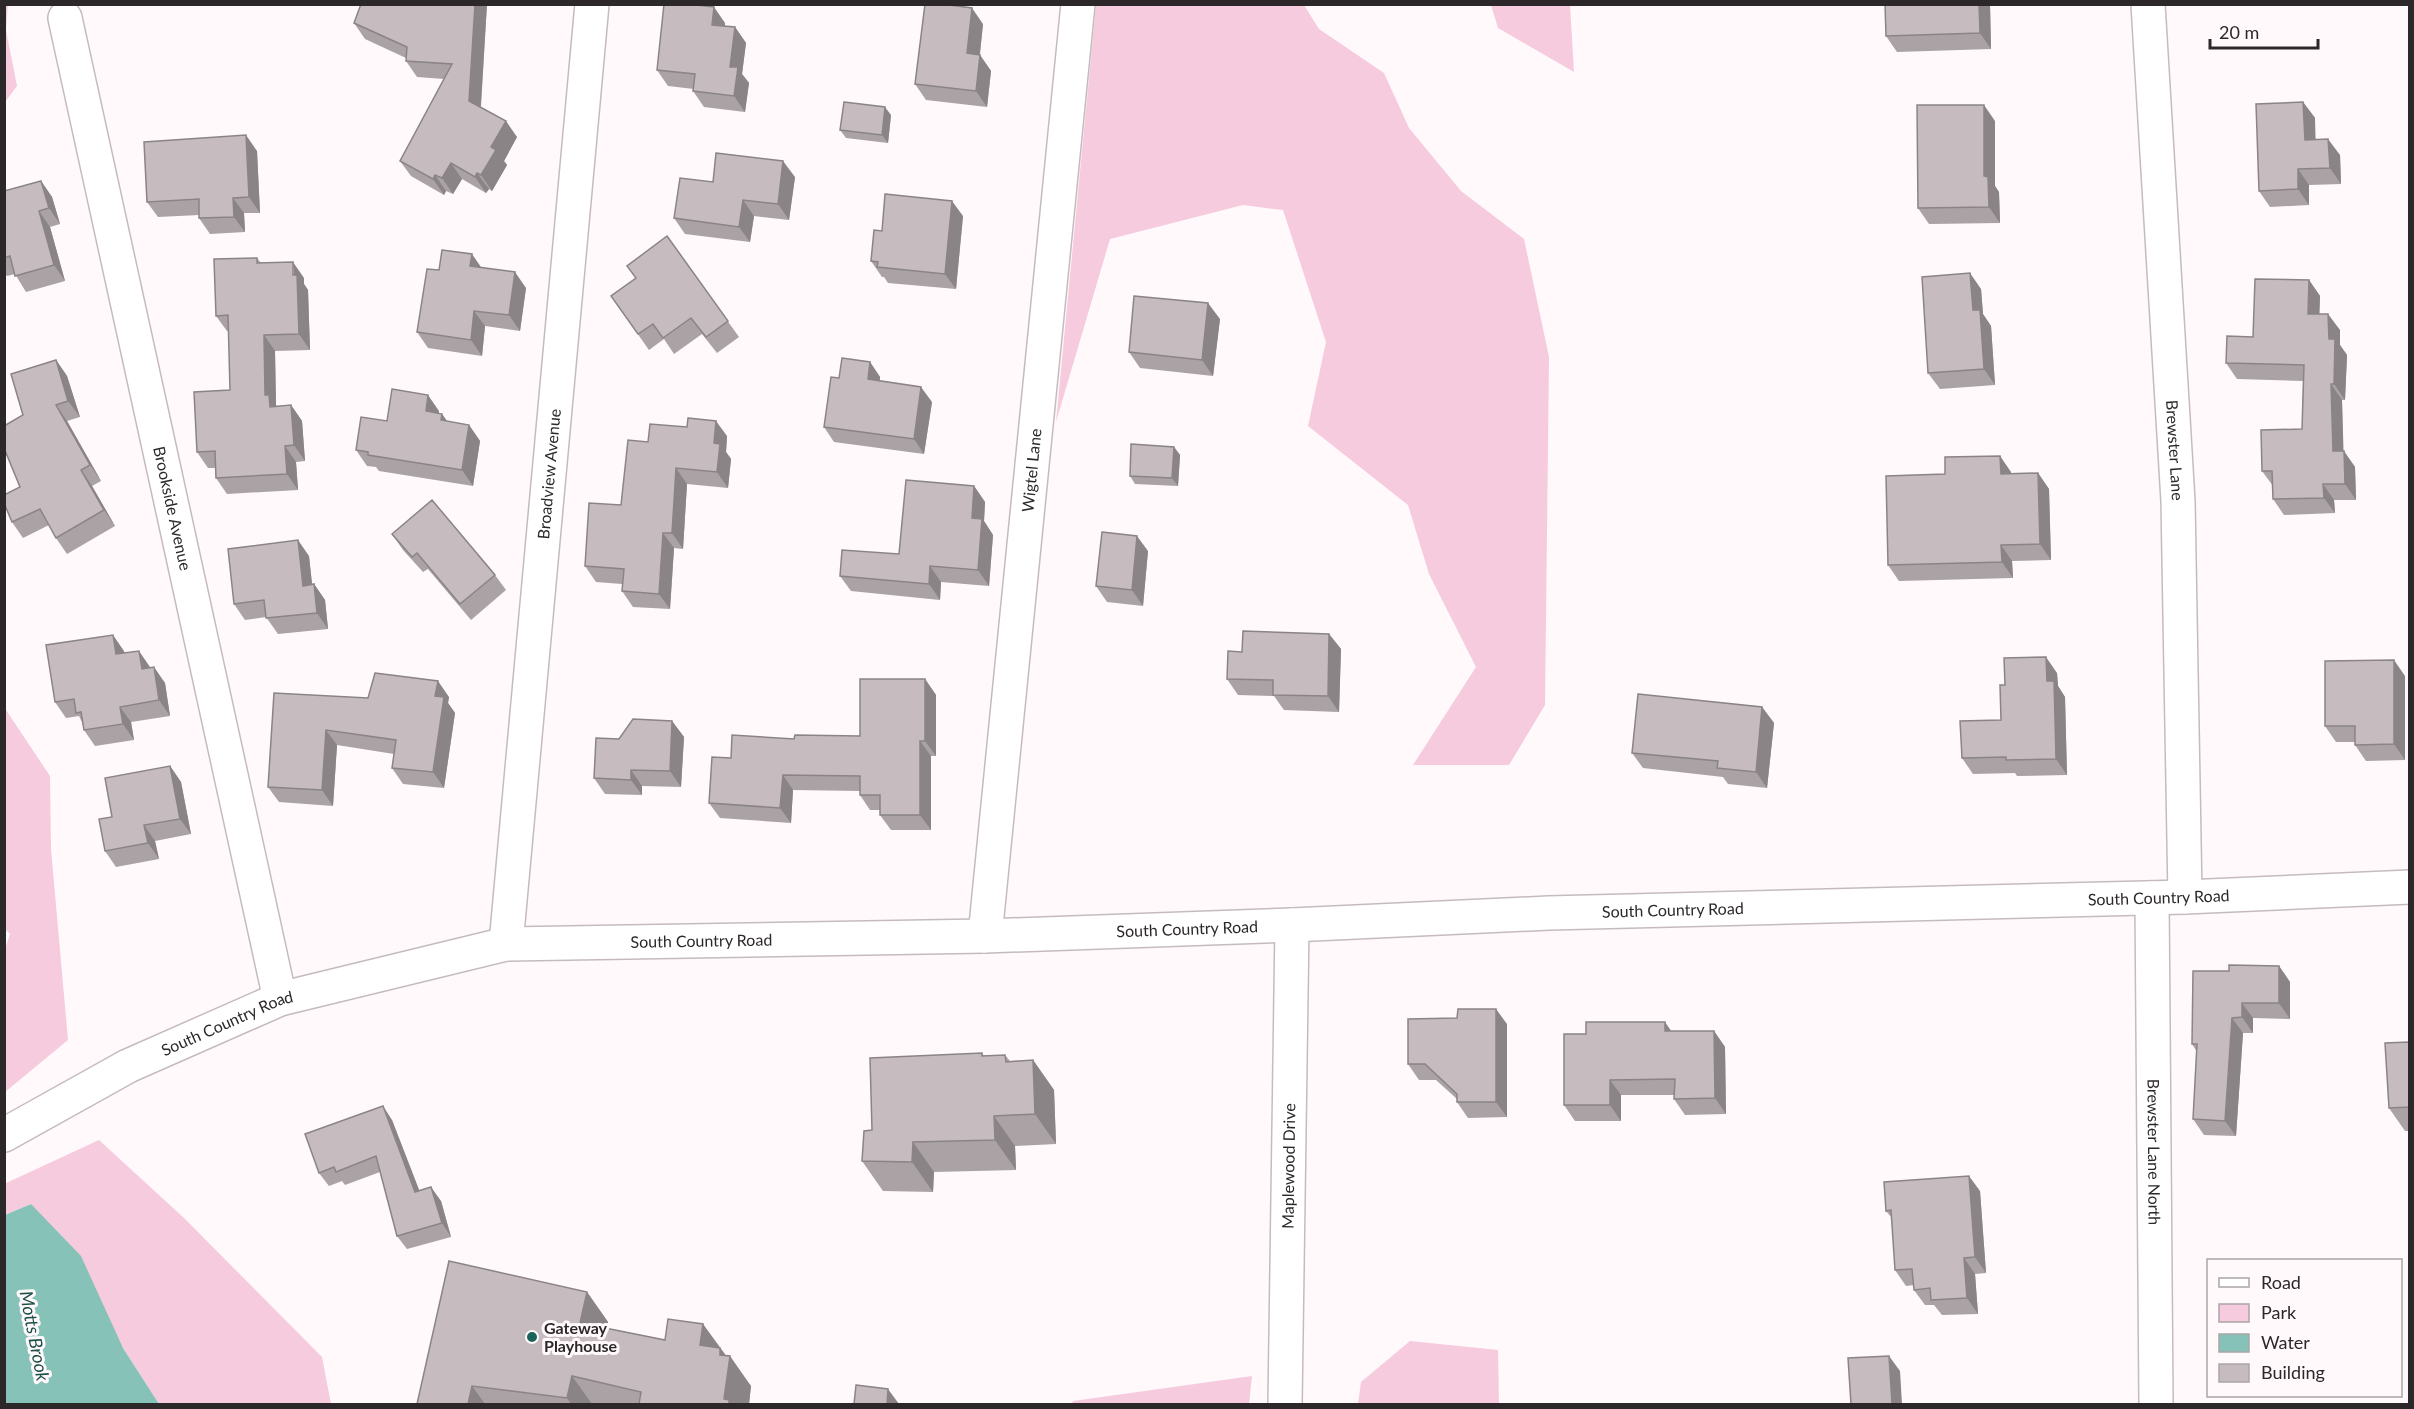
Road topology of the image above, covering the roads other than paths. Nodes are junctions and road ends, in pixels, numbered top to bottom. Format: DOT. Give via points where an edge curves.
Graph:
graph roads {
  1 [pos="592,4"];
  2 [pos="1078,4"];
  3 [pos="2148,4"];
  4 [pos="65,18"];
  5 [pos="2409,887"];
  6 [pos="2185,897"];
  7 [pos="2152,898"];
  8 [pos="1292,925"];
  9 [pos="985,936"];
  10 [pos="506,944"];
  11 [pos="280,999"];
  12 [pos="4,1135"];
  13 [pos="1284,1404"];
  14 [pos="2156,1404"];
  1 -- 10 [label="street, Broadview Avenue"];
  2 -- 9 [label="street, Wigtel Lane"];
  3 -- 6 [label="street, Brewster Lane" via="2178,501"];
  4 -- 11 [label="street, Brookside Avenue"];
  5 -- 6 [label="street, South Country Road"];
  6 -- 7 [label="street, South Country Road"];
  7 -- 8 [label="street, South Country Road" via="1549,913"];
  7 -- 14 [label="street, Brewster Lane North"];
  8 -- 9 [label="street, South Country Road"];
  8 -- 13 [label="street, Maplewood Drive"];
  9 -- 10 [label="street, South Country Road"];
  10 -- 11 [label="street, South Country Road"];
  11 -- 12 [label="street, South Country Road" via="128,1066"];
}
